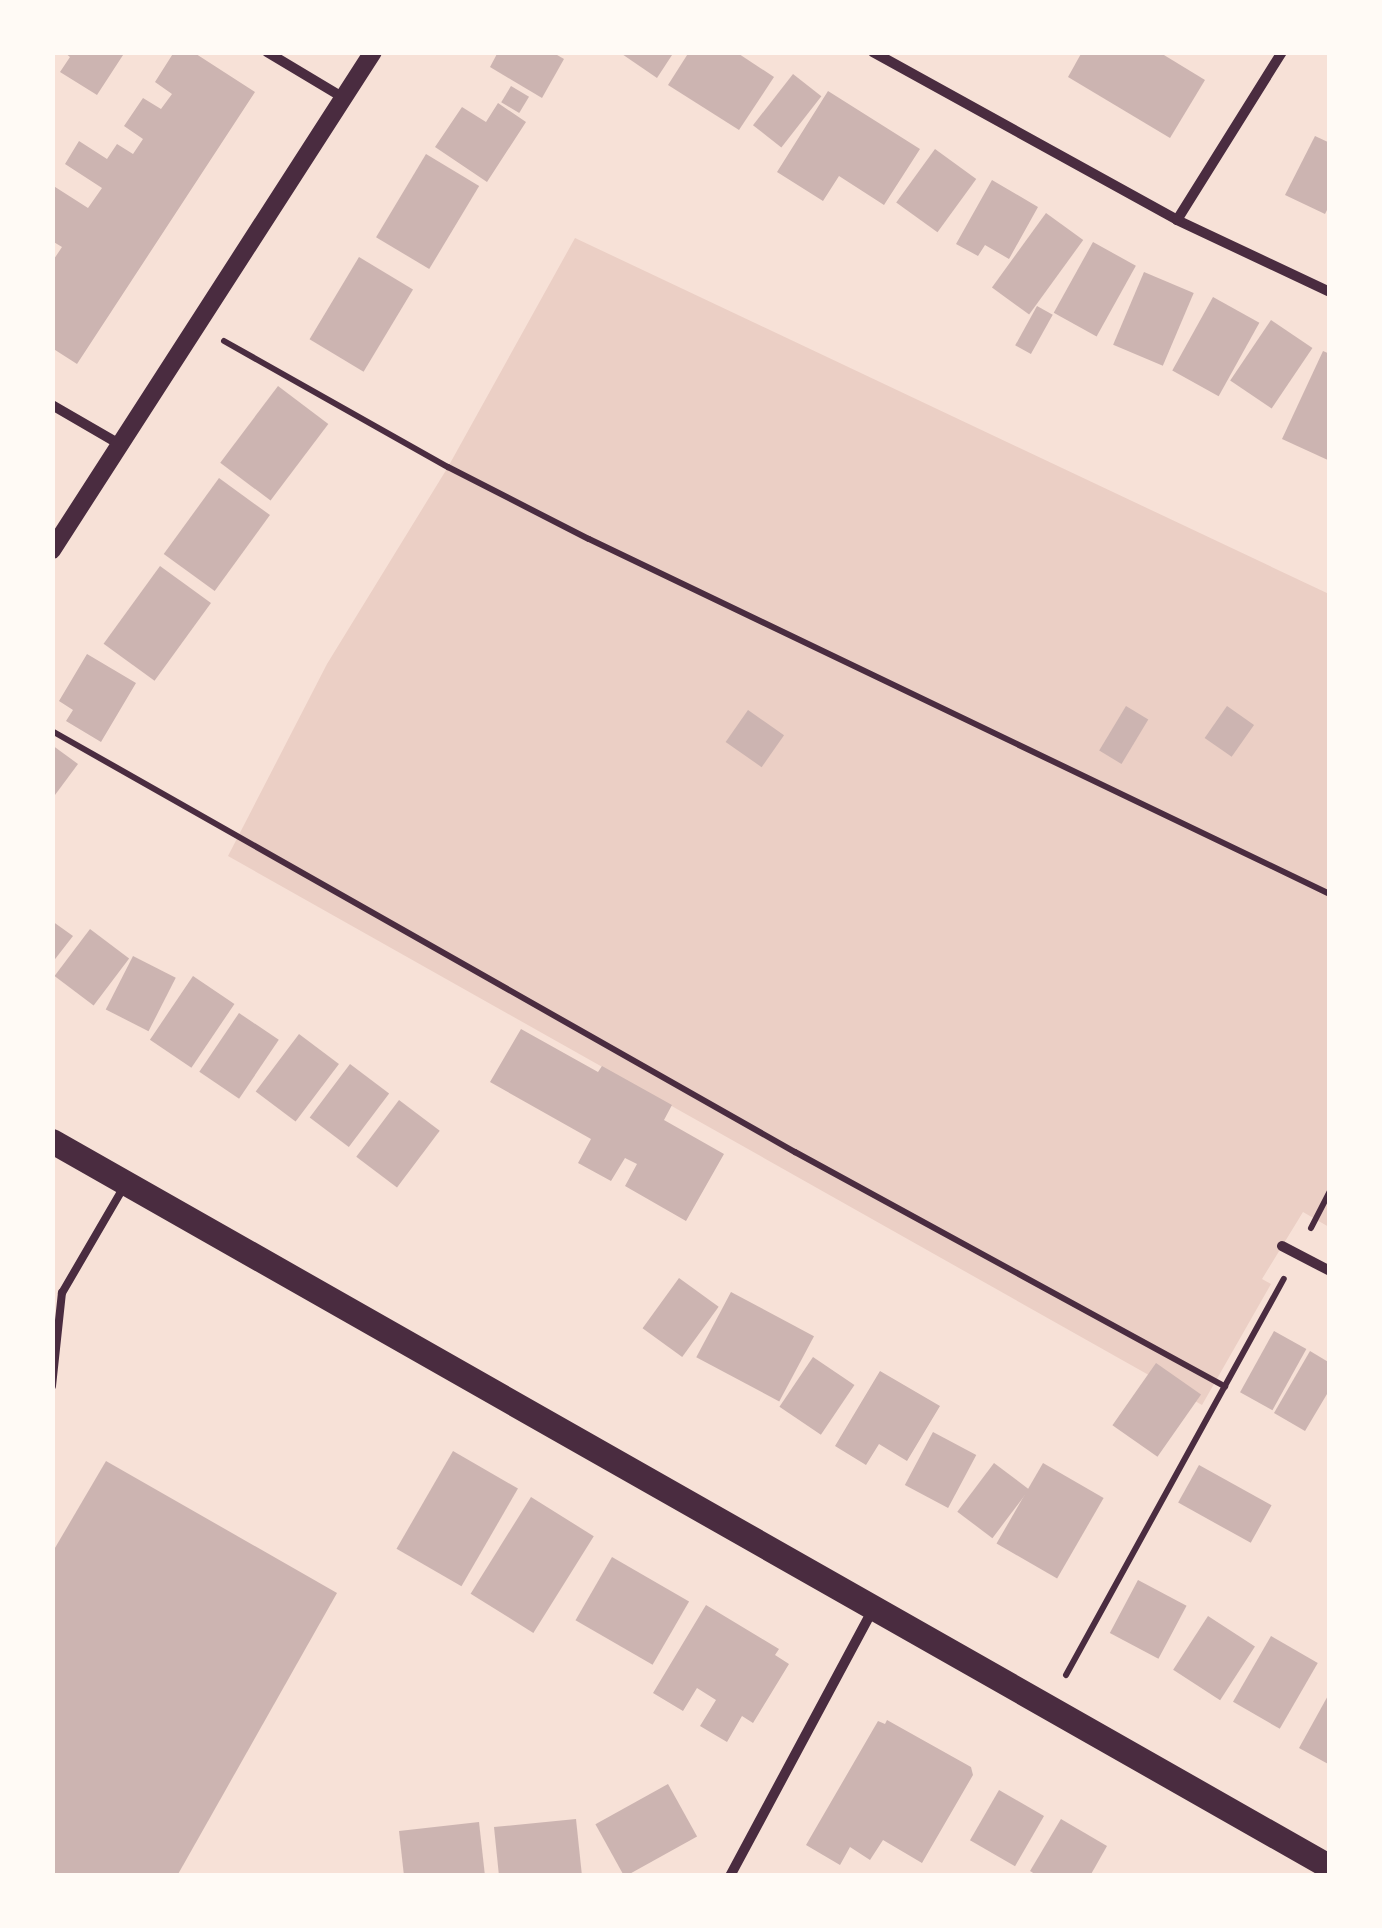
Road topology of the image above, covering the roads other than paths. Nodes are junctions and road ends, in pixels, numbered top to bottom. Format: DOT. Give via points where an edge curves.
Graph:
graph roads {
  1 [pos="267,52"];
  2 [pos="373,52"];
  3 [pos="873,52"];
  4 [pos="1282,52"];
  5 [pos="344,98"];
  6 [pos="1177,220"];
  7 [pos="1330,292"];
  8 [pos="52,405"];
  9 [pos="121,445"];
  10 [pos="52,550"];
  11 [pos="52,1140"];
  12 [pos="126,1183"];
  13 [pos="1282,1246"];
  14 [pos="1330,1271"];
  15 [pos="52,1386"];
  16 [pos="874,1606"];
  17 [pos="1330,1867"];
  18 [pos="730,1876"];
  1 -- 5 [label="street"];
  2 -- 5 [label="street"];
  3 -- 6 [label="street"];
  4 -- 6 [label="street"];
  5 -- 9 [label="street"];
  6 -- 7 [label="street"];
  8 -- 9 [label="street"];
  9 -- 10 [label="street"];
  11 -- 12 [label="main road"];
  12 -- 15 [label="lane" via="62,1293"];
  12 -- 16 [label="main road"];
  13 -- 14 [label="street"];
  16 -- 17 [label="main road"];
  16 -- 18 [label="street"];
}
